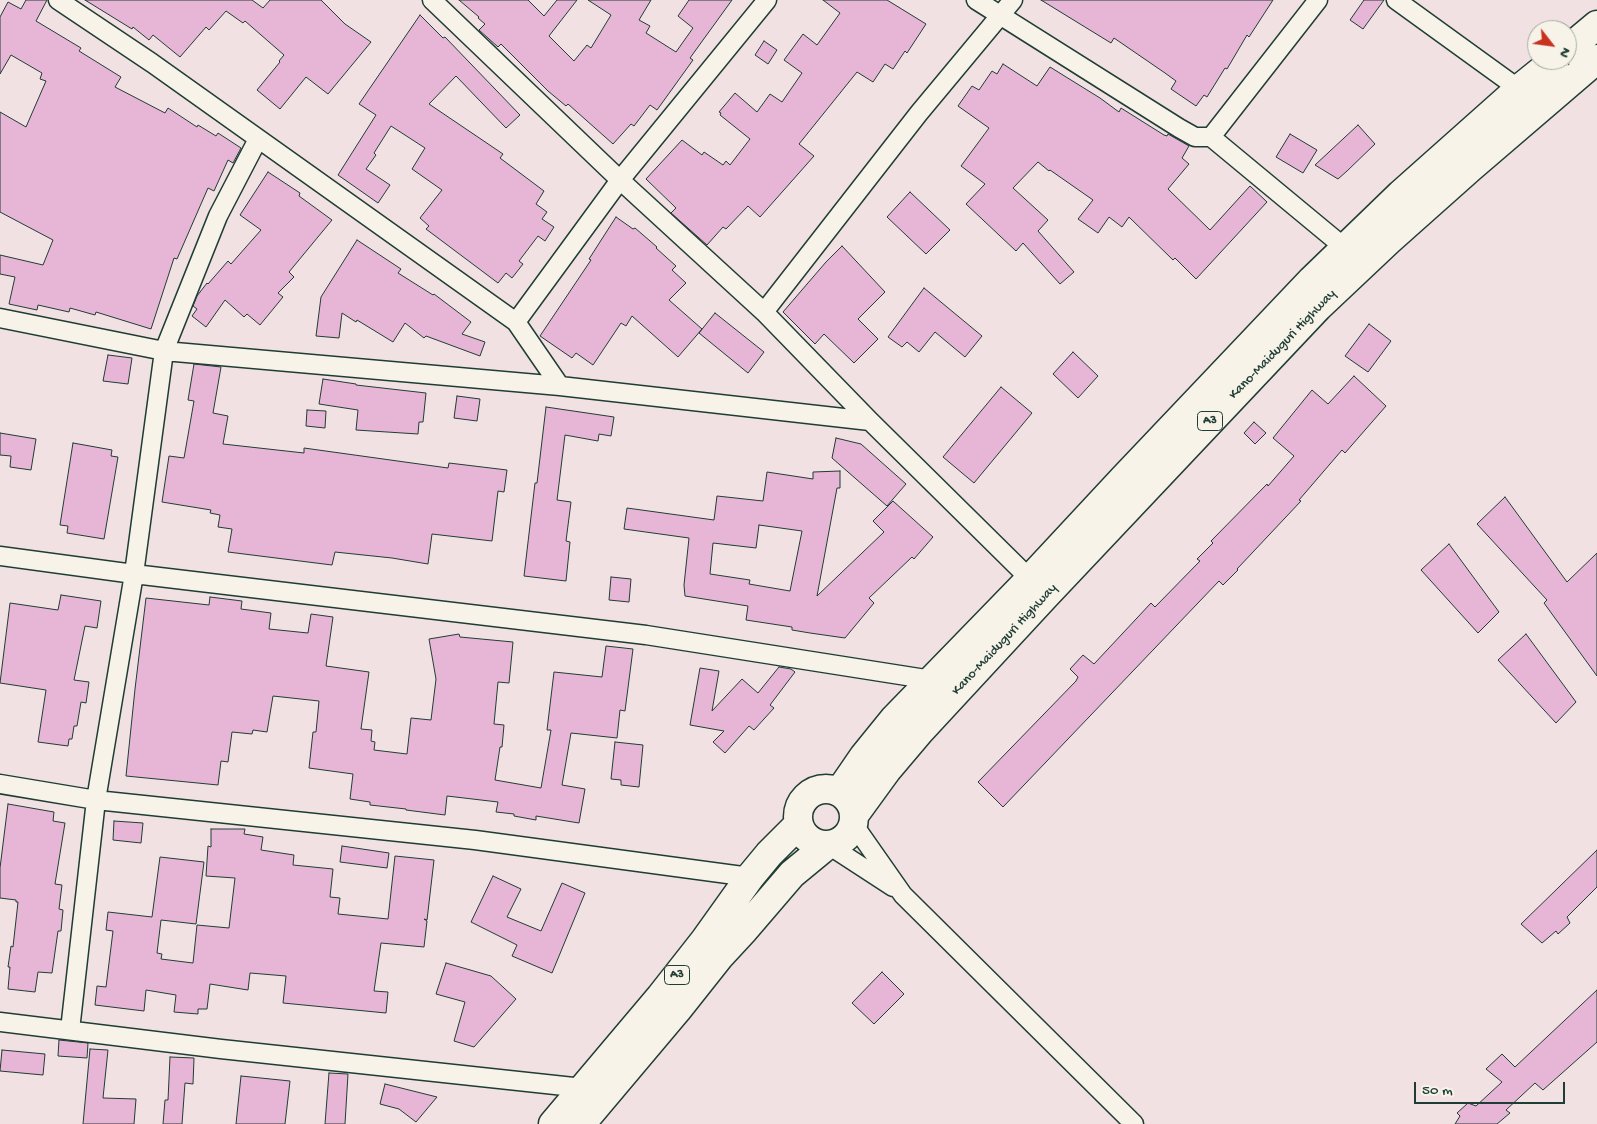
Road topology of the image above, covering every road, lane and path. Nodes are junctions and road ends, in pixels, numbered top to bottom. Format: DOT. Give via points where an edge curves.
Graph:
graph roads {
  1 [pos="58,0"];
  2 [pos="432,0"];
  3 [pos="767,0"];
  4 [pos="976,0"];
  5 [pos="1013,0"];
  6 [pos="1318,0"];
  7 [pos="1396,0"];
  8 [pos="1001,16"];
  9 [pos="1597,25"];
  10 [pos="1577,42"];
  11 [pos="1597,59"];
  12 [pos="1543,70"];
  13 [pos="1519,89"];
  14 [pos="1211,137"];
  15 [pos="258,139"];
  16 [pos="620,180"];
  17 [pos="1345,248"];
  18 [pos="764,312"];
  19 [pos="0,318"];
  20 [pos="516,322"];
  21 [pos="164,351"];
  22 [pos="560,386"];
  23 [pos="870,421"];
  24 [pos="0,556"];
  25 [pos="134,574"];
  26 [pos="1030,579"];
  27 [pos="932,680"];
  28 [pos="0,784"];
  29 [pos="840,791"];
  30 [pos="96,800"];
  31 [pos="854,820"];
  32 [pos="798,825"];
  33 [pos="828,846"];
  34 [pos="750,877"];
  35 [pos="903,895"];
  36 [pos="0,1022"];
  37 [pos="70,1030"];
  38 [pos="583,1088"];
  39 [pos="553,1124"];
  40 [pos="582,1124"];
  41 [pos="1134,1124"];
  1 -- 15 [label="street"];
  2 -- 16 [label="street"];
  3 -- 16 [label="street"];
  4 -- 8 [label="street"];
  5 -- 8 [label="street"];
  6 -- 14 [label="street"];
  7 -- 13 [label="street"];
  8 -- 14 [label="street" via="1195,137"];
  8 -- 18 [label="street" via="919,113"];
  9 -- 10 [label="highway"];
  11 -- 31 [label="highway, Kano-Maiduguri Highway / A3" via="1470,168 1318,307 920,731 893,763"];
  12 -- 13 [label="highway, Kano-Maiduguri Highway / A3"];
  13 -- 17 [label="highway, Kano-Maiduguri Highway / A3"];
  14 -- 17 [label="street"];
  15 -- 20 [label="street"];
  15 -- 21 [label="street" via="218,216"];
  16 -- 18 [label="street"];
  16 -- 20 [label="street"];
  17 -- 26 [label="highway, Kano-Maiduguri Highway / A3"];
  18 -- 23 [label="street"];
  19 -- 21 [label="street"];
  20 -- 22 [label="street"];
  21 -- 22 [label="street"];
  21 -- 25 [label="street"];
  22 -- 23 [label="street"];
  23 -- 26 [label="street"];
  24 -- 25 [label="street"];
  25 -- 27 [label="street" via="646,635"];
  25 -- 30 [label="street"];
  26 -- 27 [label="highway, Kano-Maiduguri Highway / A3"];
  27 -- 29 [label="highway, Kano-Maiduguri Highway / A3" via="894,719"];
  28 -- 30 [label="street"];
  29 -- 31 [label="highway" via="852,805"];
  29 -- 32 [label="highway" via="821,788 812,792 799,806"];
  30 -- 34 [label="street" via="475,840"];
  30 -- 37 [label="street"];
  31 -- 33 [label="highway, A3" via="848,835"];
  31 -- 35 [label="street"];
  32 -- 33 [label="highway" via="809,840"];
  32 -- 34 [label="highway, A3"];
  33 -- 35 [label="street"];
  33 -- 40 [label="highway, A3" via="792,874 719,957"];
  34 -- 38 [label="highway, A3" via="699,947"];
  35 -- 41 [label="street"];
  36 -- 37 [label="street"];
  37 -- 38 [label="street"];
  38 -- 39 [label="highway, A3"];
}
